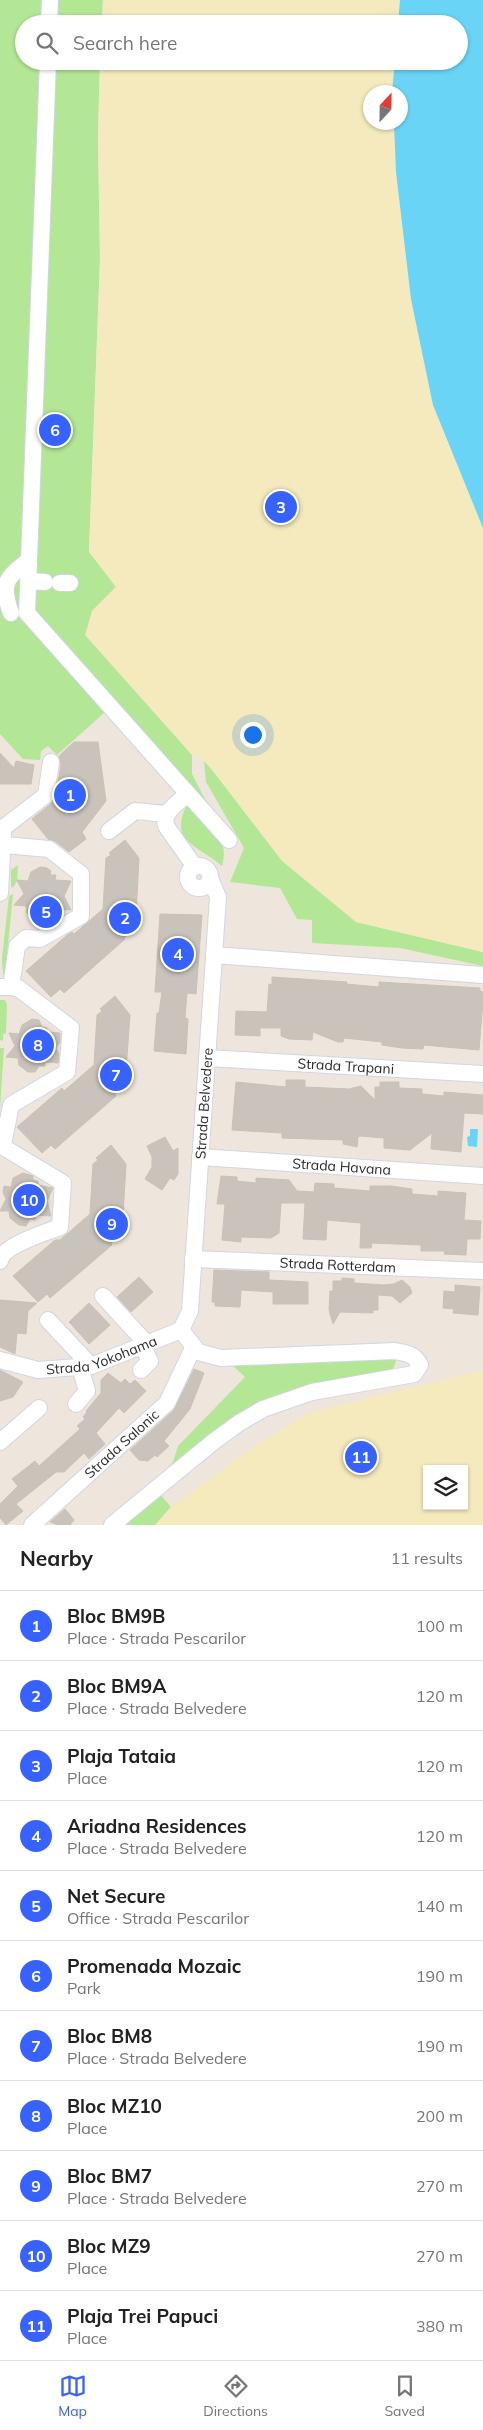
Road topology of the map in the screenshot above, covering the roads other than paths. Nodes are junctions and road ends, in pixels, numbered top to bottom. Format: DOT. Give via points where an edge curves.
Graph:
graph roads {
  1 [pos="50,0"];
  2 [pos="49,15"];
  3 [pos="48,70"];
  4 [pos="30,560"];
  5 [pos="29,581"];
  6 [pos="59,583"];
  7 [pos="13,613"];
  8 [pos="51,762"];
  9 [pos="188,794"];
  10 [pos="166,814"];
  11 [pos="1,826"];
  12 [pos="109,831"];
  13 [pos="228,840"];
  14 [pos="4,845"];
  15 [pos="0,893"];
  16 [pos="214,955"];
  17 [pos="483,975"];
  18 [pos="6,987"];
  19 [pos="207,1058"];
  20 [pos="483,1074"];
  21 [pos="2,1145"];
  22 [pos="200,1157"];
  23 [pos="483,1176"];
  24 [pos="193,1259"];
  25 [pos="0,1261"];
  26 [pos="483,1271"];
  27 [pos="103,1296"];
  28 [pos="48,1320"];
  29 [pos="180,1330"];
  30 [pos="144,1345"];
  31 [pos="193,1348"];
  32 [pos="0,1360"];
  33 [pos="86,1367"];
  34 [pos="141,1370"];
  35 [pos="76,1404"];
  36 [pos="39,1408"];
  37 [pos="0,1442"];
  38 [pos="32,1525"];
  39 [pos="112,1525"];
  1 -- 2 [label="street"];
  3 -- 4 [label="street"];
  4 -- 5 [label="street"];
  4 -- 7 [label="street" via="8,575 1,585 2,600"];
  5 -- 6 [label="street"];
  5 -- 7 [label="street"];
  7 -- 9 [label="street"];
  8 -- 11 [label="street" via="46,795"];
  9 -- 10 [label="street"];
  9 -- 13 [label="street"];
  10 -- 12 [label="street" via="135,811"];
  10 -- 16 [label="street, Strada Belvedere" via="166,826 195,866 188,876 193,886 204,887 210,878 218,897"];
  11 -- 14 [label="street"];
  14 -- 15 [label="street"];
  14 -- 18 [label="street" via="49,850 80,874 81,916 40,939 26,938 17,946"];
  16 -- 17 [label="street"];
  16 -- 19 [label="street, Strada Belvedere"];
  18 -- 21 [label="street" via="18,988 71,1028 67,1072 11,1105"];
  19 -- 20 [label="street, Strada Trapani"];
  19 -- 22 [label="street, Strada Belvedere"];
  21 -- 25 [label="street" via="63,1183 60,1227 8,1248"];
  22 -- 23 [label="street, Strada Havana"];
  22 -- 24 [label="street, Strada Belvedere"];
  24 -- 26 [label="street, Strada Rotterdam"];
  24 -- 29 [label="street, Strada Belvedere" via="190,1311"];
  27 -- 30 [label="street"];
  28 -- 33 [label="street"];
  29 -- 30 [label="street, Strada Yokohama"];
  29 -- 31 [label="street"];
  30 -- 33 [label="street, Strada Yokohama"];
  30 -- 34 [label="street" via="150,1361"];
  31 -- 38 [label="street, Strada Salonic" via="167,1403"];
  31 -- 39 [label="street" via="221,1358 395,1351 413,1355 420,1365 414,1374 312,1392 264,1409 213,1442"];
  32 -- 33 [label="street, Strada Yokohama" via="38,1370"];
  33 -- 35 [label="street" via="87,1390"];
  36 -- 37 [label="street"];
}
